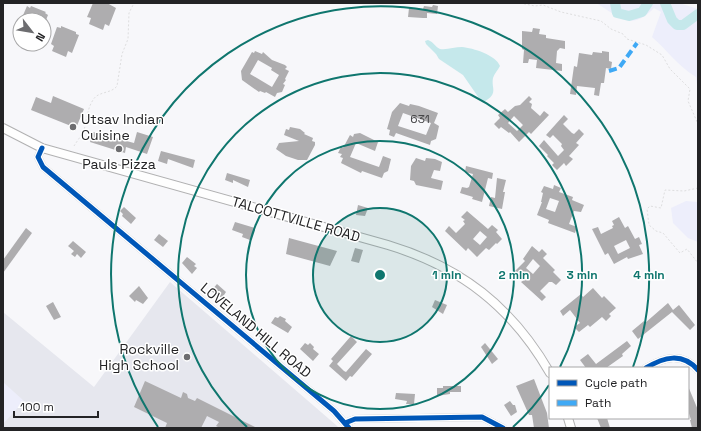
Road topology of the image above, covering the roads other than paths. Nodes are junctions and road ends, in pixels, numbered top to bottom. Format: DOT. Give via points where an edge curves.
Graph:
graph roads {
  1 [pos="3,128"];
  2 [pos="42,148"];
  3 [pos="648,367"];
  4 [pos="698,370"];
  5 [pos="549,371"];
  6 [pos="347,426"];
  7 [pos="502,428"];
  1 -- 2 [label="main road, TALCOTTVILLE ROAD"];
  2 -- 5 [label="main road, TALCOTTVILLE ROAD" via="388,245 435,262 481,290 507,313"];
  2 -- 6 [label="street, LOVELAND HILL ROAD" via="38,157 43,167 334,411"];
  3 -- 4 [label="street" via="667,358 676,357 686,360"];
  6 -- 7 [label="street, LOVELAND HILL ROAD" via="355,420 482,418"];
}
